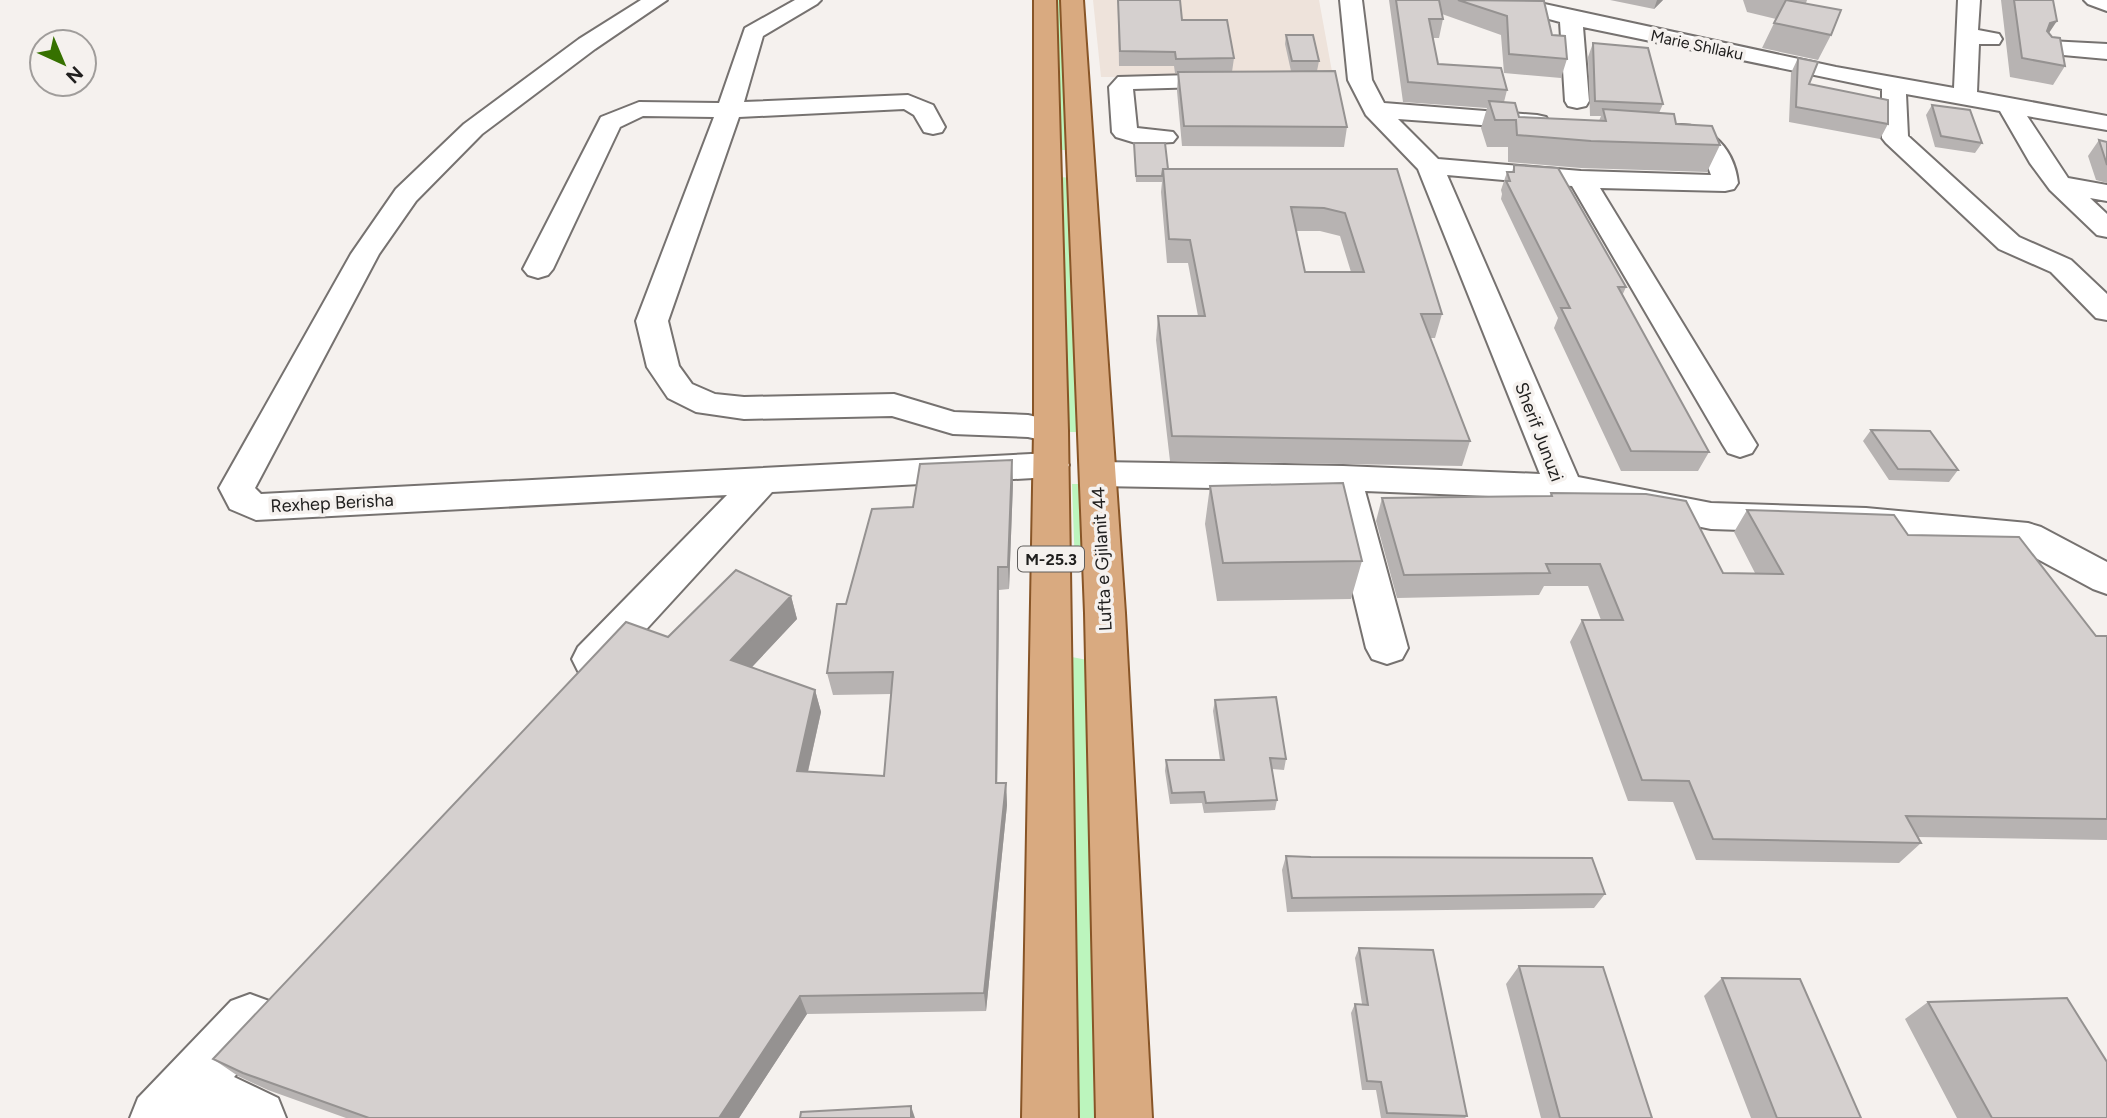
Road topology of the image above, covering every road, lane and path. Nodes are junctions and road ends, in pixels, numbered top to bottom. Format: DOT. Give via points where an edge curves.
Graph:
graph roads {
  1 [pos="656,0"];
  2 [pos="810,0"];
  3 [pos="1045,0"];
  4 [pos="1072,0"];
  5 [pos="1351,0"];
  6 [pos="1501,0"];
  7 [pos="1969,0"];
  8 [pos="2095,0"];
  9 [pos="2107,5"];
  10 [pos="1567,9"];
  11 [pos="1628,16"];
  12 [pos="1966,34"];
  13 [pos="1993,39"];
  14 [pos="2049,48"];
  15 [pos="2107,51"];
  16 [pos="1334,80"];
  17 [pos="1360,80"];
  18 [pos="1160,81"];
  19 [pos="1254,81"];
  20 [pos="1894,84"];
  21 [pos="1965,97"];
  22 [pos="2008,104"];
  23 [pos="729,110"];
  24 [pos="1375,110"];
  25 [pos="2107,122"];
  26 [pos="933,127"];
  27 [pos="1647,130"];
  28 [pos="1164,137"];
  29 [pos="1172,164"];
  30 [pos="1430,166"];
  31 [pos="1581,179"];
  32 [pos="2059,184"];
  33 [pos="2107,193"];
  34 [pos="2107,229"];
  35 [pos="538,269"];
  36 [pos="2107,311"];
  37 [pos="1740,445"];
  38 [pos="1051,448"];
  39 [pos="1098,474"];
  40 [pos="1343,478"];
  41 [pos="762,480"];
  42 [pos="1564,487"];
  43 [pos="2107,579"];
  44 [pos="1387,648"];
  45 [pos="562,692"];
  46 [pos="276,994"];
  47 [pos="174,1101"];
  48 [pos="258,1118"];
  49 [pos="1050,1118"];
  50 [pos="1124,1118"];
  1 -- 41 [label="street, Rexhep Berisha" via="587,44 473,129 406,195 365,254 237,488 243,500 256,507"];
  2 -- 23 [label="street" via="753,33"];
  3 -- 38 [label="main road, M-25.3"];
  4 -- 39 [label="main road, Lufta e Gjilanit 44 / M-25.3"];
  5 -- 17 [label="street, Sherif Junuzi"];
  6 -- 10 [label="street, Marie Shllaku"];
  7 -- 12 [label="street"];
  8 -- 9 [label="street"];
  10 -- 11 [label="street"];
  10 -- 20 [label="street, Marie Shllaku"];
  10 -- 24 [label="street" via="1578,113"];
  12 -- 13 [label="street"];
  12 -- 21 [label="street"];
  14 -- 15 [label="street"];
  16 -- 17 [label="street"];
  17 -- 24 [label="street, Sherif Junuzi"];
  18 -- 19 [label="street"];
  18 -- 28 [label="street"];
  18 -- 28 [label="street" via="1126,82 1121,88 1125,132"];
  20 -- 21 [label="street, Marie Shllaku"];
  20 -- 36 [label="street" via="1895,138 2008,243 2061,266"];
  21 -- 22 [label="street, Marie Shllaku"];
  22 -- 25 [label="street, Marie Shllaku"];
  22 -- 32 [label="street"];
  23 -- 26 [label="street" via="908,102 924,110"];
  23 -- 35 [label="street" via="639,109 610,122"];
  23 -- 38 [label="street" via="652,321 663,367 680,391 708,404 744,408 894,405 953,423 1028,426"];
  24 -- 30 [label="street, Sherif Junuzi"];
  27 -- 31 [label="street" via="1707,138 1724,167 1725,183"];
  28 -- 29 [label="street"];
  30 -- 31 [label="street"];
  30 -- 42 [label="street, Sherif Junuzi"];
  31 -- 37 [label="street"];
  32 -- 33 [label="street"];
  32 -- 34 [label="street"];
  38 -- 41 [label="street, Rexhep Berisha"];
  38 -- 49 [label="main road, M-25.3"];
  39 -- 40 [label="street, Sherif Junuzi"];
  39 -- 50 [label="main road, Lufta e Gjilanit 44 / M-25.3"];
  40 -- 42 [label="street, Sherif Junuzi"];
  40 -- 44 [label="street"];
  41 -- 45 [label="street"];
  42 -- 43 [label="street" via="1711,516 1866,521 2028,537"];
  46 -- 47 [label="street"];
  47 -- 48 [label="street"];
}
